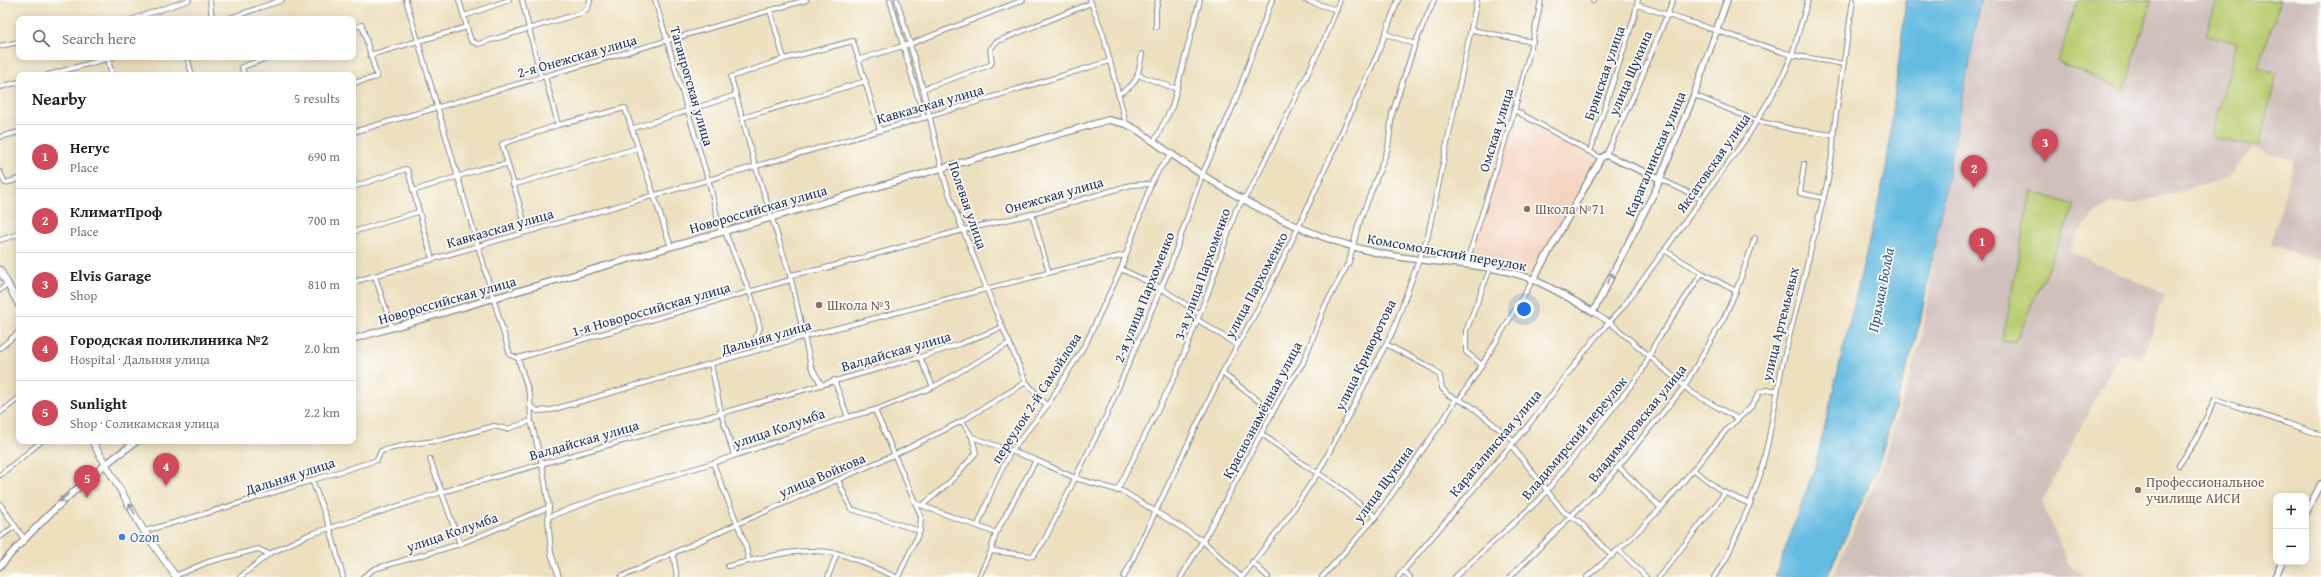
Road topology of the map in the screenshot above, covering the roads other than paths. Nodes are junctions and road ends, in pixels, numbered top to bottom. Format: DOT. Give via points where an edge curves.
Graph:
graph roads {
  1 [pos="189,0"];
  2 [pos="210,0"];
  3 [pos="282,0"];
  4 [pos="406,0"];
  5 [pos="459,0"];
  6 [pos="508,0"];
  7 [pos="522,0"];
  8 [pos="590,0"];
  9 [pos="655,0"];
  10 [pos="806,0"];
  11 [pos="890,0"];
  12 [pos="897,0"];
  13 [pos="1023,0"];
  14 [pos="1158,0"];
  15 [pos="1200,0"];
  16 [pos="1271,0"];
  17 [pos="1305,0"];
  18 [pos="1340,0"];
  19 [pos="1398,0"];
  20 [pos="1434,0"];
  21 [pos="1477,0"];
  22 [pos="1541,0"];
  23 [pos="1673,0"];
  24 [pos="1727,0"];
  25 [pos="1808,0"];
  26 [pos="1853,0"];
  27 [pos="1091,1"];
  28 [pos="790,2"];
  29 [pos="1638,2"];
  30 [pos="770,10"];
  31 [pos="1337,10"];
  32 [pos="1667,15"];
  33 [pos="142,16"];
  34 [pos="212,16"];
  35 [pos="236,16"];
  36 [pos="464,16"];
  37 [pos="1156,26"];
  38 [pos="356,27"];
  39 [pos="467,27"];
  40 [pos="529,29"];
  41 [pos="1472,30"];
  42 [pos="1717,32"];
  43 [pos="1386,34"];
  44 [pos="667,41"];
  45 [pos="418,42"];
  46 [pos="1533,42"];
  47 [pos="16,43"];
  48 [pos="910,44"];
  49 [pos="1415,44"];
  50 [pos="0,46"];
  51 [pos="904,46"];
  52 [pos="1142,54"];
  53 [pos="370,55"];
  54 [pos="1792,55"];
  55 [pos="784,59"];
  56 [pos="860,59"];
  57 [pos="101,60"];
  58 [pos="108,60"];
  59 [pos="188,60"];
  60 [pos="262,60"];
  61 [pos="1110,62"];
  62 [pos="1844,64"];
  63 [pos="59,72"];
  64 [pos="111,72"];
  65 [pos="191,72"];
  66 [pos="243,72"];
  67 [pos="1138,75"];
  68 [pos="543,77"];
  69 [pos="866,81"];
  70 [pos="356,82"];
  71 [pos="16,83"];
  72 [pos="0,87"];
  73 [pos="923,89"];
  74 [pos="1177,89"];
  75 [pos="1118,94"];
  76 [pos="736,95"];
  77 [pos="1694,95"];
  78 [pos="438,107"];
  79 [pos="1514,110"];
  80 [pos="688,111"];
  81 [pos="930,116"];
  82 [pos="742,118"];
  83 [pos="924,118"];
  84 [pos="1757,121"];
  85 [pos="558,124"];
  86 [pos="1126,124"];
  87 [pos="631,129"];
  88 [pos="356,131"];
  89 [pos="880,131"];
  90 [pos="16,133"];
  91 [pos="1833,135"];
  92 [pos="0,137"];
  93 [pos="1154,142"];
  94 [pos="637,148"];
  95 [pos="1165,149"];
  96 [pos="1590,152"];
  97 [pos="1172,154"];
  98 [pos="1604,157"];
  99 [pos="507,164"];
  100 [pos="1804,164"];
  101 [pos="755,165"];
  102 [pos="942,169"];
  103 [pos="0,172"];
  104 [pos="1202,175"];
  105 [pos="458,177"];
  106 [pos="708,179"];
  107 [pos="16,180"];
  108 [pos="1660,180"];
  109 [pos="1151,184"];
  110 [pos="356,185"];
  111 [pos="513,185"];
  112 [pos="413,191"];
  113 [pos="653,195"];
  114 [pos="1824,198"];
  115 [pos="1243,199"];
  116 [pos="1702,199"];
  117 [pos="418,212"];
  118 [pos="1032,214"];
  119 [pos="773,218"];
  120 [pos="1298,228"];
  121 [pos="963,230"];
  122 [pos="356,231"];
  123 [pos="527,232"];
  124 [pos="723,233"];
  125 [pos="16,235"];
  126 [pos="1756,238"];
  127 [pos="0,240"];
  128 [pos="477,246"];
  129 [pos="670,247"];
  130 [pos="1353,247"];
  131 [pos="1664,250"];
  132 [pos="1125,255"];
  133 [pos="432,259"];
  134 [pos="1418,260"];
  135 [pos="1466,265"];
  136 [pos="1121,269"];
  137 [pos="1490,269"];
  138 [pos="0,270"];
  139 [pos="1049,273"];
  140 [pos="1702,273"];
  141 [pos="790,275"];
  142 [pos="374,276"];
  143 [pos="790,280"];
  144 [pos="1533,280"];
  145 [pos="356,281"];
  146 [pos="7,284"];
  147 [pos="1161,288"];
  148 [pos="987,289"];
  149 [pos="0,290"];
  150 [pos="748,291"];
  151 [pos="1736,291"];
  152 [pos="493,299"];
  153 [pos="16,300"];
  154 [pos="1593,312"];
  155 [pos="1200,314"];
  156 [pos="1198,320"];
  157 [pos="1608,322"];
  158 [pos="1003,327"];
  159 [pos="392,328"];
  160 [pos="16,335"];
  161 [pos="803,337"];
  162 [pos="356,339"];
  163 [pos="1010,343"];
  164 [pos="1386,344"];
  165 [pos="1237,345"];
  166 [pos="0,348"];
  167 [pos="759,350"];
  168 [pos="1649,356"];
  169 [pos="920,357"];
  170 [pos="518,358"];
  171 [pos="711,364"];
  172 [pos="1482,365"];
  173 [pos="1222,373"];
  174 [pos="834,380"];
  175 [pos="1026,382"];
  176 [pos="821,384"];
  177 [pos="933,387"];
  178 [pos="1684,387"];
  179 [pos="1776,390"];
  180 [pos="1457,399"];
  181 [pos="16,400"];
  182 [pos="530,406"];
  183 [pos="1047,406"];
  184 [pos="875,410"];
  185 [pos="1273,412"];
  186 [pos="0,413"];
  187 [pos="721,413"];
  188 [pos="848,417"];
  189 [pos="1738,419"];
  190 [pos="531,421"];
  191 [pos="962,421"];
  192 [pos="1262,434"];
  193 [pos="2321,435"];
  194 [pos="972,437"];
  195 [pos="1514,441"];
  196 [pos="38,444"];
  197 [pos="94,444"];
  198 [pos="133,444"];
  199 [pos="1511,445"];
  200 [pos="1011,451"];
  201 [pos="734,454"];
  202 [pos="894,455"];
  203 [pos="430,459"];
  204 [pos="1036,460"];
  205 [pos="713,463"];
  206 [pos="104,464"];
  207 [pos="542,464"];
  208 [pos="2180,465"];
  209 [pos="1619,467"];
  210 [pos="1694,470"];
  211 [pos="1318,473"];
  212 [pos="0,475"];
  213 [pos="1075,478"];
  214 [pos="312,480"];
  215 [pos="838,480"];
  216 [pos="2321,484"];
  217 [pos="1117,491"];
  218 [pos="1547,491"];
  219 [pos="442,492"];
  220 [pos="1725,493"];
  221 [pos="915,503"];
  222 [pos="0,504"];
  223 [pos="924,504"];
  224 [pos="1750,504"];
  225 [pos="549,507"];
  226 [pos="2309,507"];
  227 [pos="1661,508"];
  228 [pos="1156,511"];
  229 [pos="548,517"];
  230 [pos="1376,517"];
  231 [pos="1571,517"];
  232 [pos="738,524"];
  233 [pos="978,525"];
  234 [pos="15,526"];
  235 [pos="330,528"];
  236 [pos="920,530"];
  237 [pos="144,531"];
  238 [pos="996,533"];
  239 [pos="0,537"];
  240 [pos="24,539"];
  241 [pos="1203,541"];
  242 [pos="460,544"];
  243 [pos="1619,550"];
  244 [pos="991,551"];
  245 [pos="837,553"];
  246 [pos="269,554"];
  247 [pos="673,554"];
  248 [pos="1612,556"];
  249 [pos="749,561"];
  250 [pos="1252,562"];
  251 [pos="2281,565"];
  252 [pos="0,566"];
  253 [pos="728,566"];
  254 [pos="1403,571"];
  255 [pos="1325,576"];
  256 [pos="1512,576"];
  257 [pos="175,577"];
  258 [pos="240,577"];
  259 [pos="343,577"];
  260 [pos="363,577"];
  261 [pos="559,577"];
  262 [pos="621,577"];
  263 [pos="676,577"];
  264 [pos="828,577"];
  265 [pos="897,577"];
  266 [pos="980,577"];
  267 [pos="1124,577"];
  268 [pos="1181,577"];
  269 [pos="1242,577"];
  270 [pos="1268,577"];
  271 [pos="1398,577"];
  272 [pos="1410,577"];
  273 [pos="1455,577"];
  274 [pos="1587,577"];
  275 [pos="1646,577"];
  276 [pos="1659,577"];
  277 [pos="1714,577"];
  278 [pos="2275,577"];
  1 -- 33 [label="street"];
  2 -- 34 [label="street"];
  3 -- 35 [label="street"];
  4 -- 45 [label="street"];
  5 -- 36 [label="street"];
  6 -- 36 [label="street"];
  7 -- 40 [label="street"];
  8 -- 40 [label="street" via="588,8 581,13"];
  9 -- 44 [label="street, Таганрогская улица"];
  10 -- 28 [label="street, 2-я Онежская улица"];
  11 -- 51 [label="street"];
  12 -- 48 [label="street, Полевая улица"];
  13 -- 48 [label="street"];
  14 -- 37 [label="street"];
  15 -- 74 [label="street"];
  16 -- 104 [label="street, 2-я улица Пархоменко" via="1234,104"];
  17 -- 31 [label="street"];
  18 -- 31 [label="street, 3-я улица Пархоменко"];
  19 -- 43 [label="street, улица Пархоменко"];
  20 -- 49 [label="street, Краснознамённая улица"];
  21 -- 41 [label="street, улица Криворотова"];
  22 -- 46 [label="street, Омская улица"];
  23 -- 32 [label="street, улица Щукина"];
  24 -- 42 [label="street, Карагалинская улица"];
  25 -- 54 [label="street, Яксатовская улица"];
  26 -- 62 [label="street, улица Артемьевых"];
  27 -- 61 [label="street"];
  27 -- 73 [label="street" via="996,42 990,50 990,65"];
  28 -- 30 [label="street, 2-я Онежская улица"];
  29 -- 32 [label="street"];
  29 -- 96 [label="street, Брянская улица"];
  30 -- 44 [label="street, 2-я Онежская улица"];
  30 -- 55 [label="street"];
  31 -- 115 [label="street, 3-я улица Пархоменко" via="1252,187"];
  32 -- 42 [label="street"];
  32 -- 98 [label="street, улица Щукина" via="1638,86"];
  36 -- 39 [label="street"];
  38 -- 53 [label="street" via="362,24"];
  39 -- 40 [label="street" via="471,41 478,44"];
  39 -- 45 [label="street"];
  40 -- 68 [label="street"];
  41 -- 46 [label="street"];
  41 -- 134 [label="street, улица Криворотова" via="1428,235"];
  42 -- 54 [label="street"];
  42 -- 77 [label="street, Карагалинская улица"];
  43 -- 49 [label="street"];
  43 -- 120 [label="street, улица Пархоменко"];
  44 -- 68 [label="street, 2-я Онежская улица"];
  44 -- 80 [label="street, Таганрогская улица"];
  45 -- 53 [label="street"];
  45 -- 78 [label="street"];
  46 -- 79 [label="street, Омская улица"];
  47 -- 50 [label="street"];
  48 -- 51 [label="street"];
  48 -- 73 [label="street, Полевая улица"];
  49 -- 130 [label="street, Краснознамённая улица" via="1392,114 1388,148 1358,226"];
  51 -- 56 [label="street"];
  51 -- 83 [label="street"];
  52 -- 67 [label="street"];
  53 -- 70 [label="street" via="377,77"];
  54 -- 62 [label="street"];
  54 -- 84 [label="street, Яксатовская улица"];
  55 -- 56 [label="street" via="849,40 855,43"];
  55 -- 76 [label="street" via="731,77"];
  56 -- 69 [label="street"];
  57 -- 63 [label="street"];
  58 -- 64 [label="street"];
  59 -- 65 [label="street"];
  60 -- 66 [label="street" via="242,67"];
  61 -- 75 [label="street"];
  61 -- 81 [label="street, Кавказская улица"];
  62 -- 91 [label="street, улица Артемьевых"];
  67 -- 74 [label="street"];
  67 -- 75 [label="street" via="1129,89"];
  68 -- 78 [label="street, 2-я Онежская улица"];
  68 -- 85 [label="street"];
  69 -- 82 [label="street"];
  69 -- 89 [label="street"];
  71 -- 72 [label="street"];
  73 -- 81 [label="street, Полевая улица"];
  74 -- 93 [label="street" via="1172,107"];
  75 -- 86 [label="street"];
  76 -- 80 [label="street"];
  76 -- 82 [label="street"];
  77 -- 84 [label="street"];
  77 -- 108 [label="street, Карагалинская улица"];
  78 -- 88 [label="street, 2-я Онежская улица"];
  78 -- 105 [label="street"];
  79 -- 96 [label="street"];
  79 -- 135 [label="street, Омская улица"];
  80 -- 87 [label="street"];
  80 -- 106 [label="street, Таганрогская улица"];
  81 -- 83 [label="street, Кавказская улица"];
  81 -- 102 [label="street, Полевая улица"];
  82 -- 101 [label="street"];
  83 -- 89 [label="street, Кавказская улица"];
  84 -- 91 [label="street"];
  84 -- 116 [label="street, Яксатовская улица"];
  85 -- 87 [label="street" via="625,108"];
  85 -- 99 [label="street" via="502,144"];
  86 -- 93 [label="street, Новороссийская улица"];
  86 -- 102 [label="street, Новороссийская улица" via="1116,121 1100,122"];
  87 -- 94 [label="street"];
  89 -- 101 [label="street, Кавказская улица"];
  90 -- 92 [label="street"];
  91 -- 114 [label="street, улица Артемьевых"];
  93 -- 95 [label="street, Новороссийская улица"];
  94 -- 111 [label="street"];
  94 -- 113 [label="street"];
  95 -- 97 [label="street, Комсомольский переулок"];
  96 -- 98 [label="street"];
  97 -- 104 [label="street, Комсомольский переулок"];
  97 -- 109 [label="street, переулок 2-й Самойлова"];
  98 -- 108 [label="street"];
  98 -- 144 [label="street, улица Щукина"];
  99 -- 105 [label="street" via="484,168"];
  99 -- 111 [label="street"];
  100 -- 114 [label="street" via="1800,193"];
  101 -- 106 [label="street, Кавказская улица"];
  101 -- 119 [label="street"];
  102 -- 119 [label="street, Новороссийская улица"];
  102 -- 121 [label="street, Полевая улица"];
  103 -- 107 [label="street" via="5,183"];
  104 -- 115 [label="street, Комсомольский переулок"];
  104 -- 147 [label="street, 2-я улица Пархоменко"];
  105 -- 112 [label="street"];
  105 -- 128 [label="street"];
  106 -- 113 [label="street, Кавказская улица"];
  106 -- 124 [label="street, Таганрогская улица"];
  108 -- 116 [label="street"];
  154 -- 108 [label="street, Карагалинская улица, one-way"];
  109 -- 118 [label="street, Онежская улица" via="1131,185"];
  109 -- 132 [label="street, переулок 2-й Самойлова"];
  110 -- 112 [label="street" via="406,169"];
  111 -- 123 [label="street"];
  112 -- 117 [label="street"];
  113 -- 123 [label="street, Кавказская улица"];
  113 -- 129 [label="street"];
  114 -- 179 [label="street, улица Артемьевых"];
  115 -- 120 [label="street, Комсомольский переулок"];
  115 -- 155 [label="street, 3-я улица Пархоменко" via="1236,210"];
  116 -- 131 [label="street, Яксатовская улица"];
  117 -- 122 [label="street"];
  117 -- 133 [label="street"];
  118 -- 121 [label="street, Онежская улица"];
  118 -- 139 [label="street"];
  119 -- 124 [label="street, Новороссийская улица"];
  119 -- 141 [label="street"];
  120 -- 130 [label="street, Комсомольский переулок"];
  120 -- 165 [label="street, улица Пархоменко" via="1265,296"];
  121 -- 141 [label="street" via="822,269"];
  121 -- 148 [label="street, Полевая улица"];
  123 -- 128 [label="street, Кавказская улица"];
  124 -- 129 [label="street, Новороссийская улица"];
  124 -- 150 [label="street, Таганрогская улица"];
  125 -- 127 [label="street"];
  126 -- 151 [label="street, Владимировская улица"];
  128 -- 133 [label="street, Кавказская улица"];
  128 -- 152 [label="street"];
  129 -- 152 [label="street, Новороссийская улица"];
  130 -- 134 [label="street, Комсомольский переулок"];
  130 -- 185 [label="street, Краснознамённая улица" via="1349,262 1326,306 1303,363 1284,390"];
  131 -- 140 [label="street"];
  131 -- 157 [label="street, Яксатовская улица"];
  132 -- 136 [label="street, переулок 2-й Самойлова"];
  132 -- 139 [label="street, Дальняя улица"];
  133 -- 142 [label="street, Кавказская улица"];
  134 -- 135 [label="street, Комсомольский переулок"];
  134 -- 164 [label="street, улица Криворотова" via="1402,309"];
  135 -- 137 [label="street, Комсомольский переулок"];
  136 -- 147 [label="street"];
  136 -- 183 [label="street, переулок 2-й Самойлова" via="1086,343"];
  137 -- 144 [label="street, Комсомольский переулок"];
  137 -- 172 [label="street" via="1464,338 1466,352"];
  138 -- 146 [label="main road"];
  139 -- 148 [label="street, Дальняя улица"];
  140 -- 151 [label="street"];
  140 -- 168 [label="street, Владимирский переулок"];
  141 -- 143 [label="street"];
  142 -- 145 [label="street, Кавказская улица"];
  142 -- 159 [label="street"];
  143 -- 150 [label="street, 1-я Новороссийская улица"];
  143 -- 161 [label="street"];
  144 -- 154 [label="street, Комсомольский переулок"];
  144 -- 172 [label="street, улица Щукина"];
  146 -- 149 [label="street"];
  146 -- 153 [label="main road"];
  147 -- 155 [label="street"];
  147 -- 213 [label="street, 2-я улица Пархоменко" via="1107,414"];
  148 -- 158 [label="street, Полевая улица"];
  148 -- 161 [label="street, Дальняя улица"];
  150 -- 167 [label="street, Таганрогская улица" via="760,328 756,337"];
  150 -- 170 [label="street, 1-я Новороссийская улица"];
  151 -- 178 [label="street, Владимировская улица" via="1724,318"];
  152 -- 159 [label="street, Новороссийская улица"];
  152 -- 170 [label="street" via="510,355"];
  154 -- 157 [label="street"];
  155 -- 156 [label="street, 3-я улица Пархоменко"];
  156 -- 165 [label="street"];
  156 -- 217 [label="street, 3-я улица Пархоменко" via="1176,374"];
  157 -- 168 [label="street"];
  157 -- 195 [label="street, Карагалинская улица"];
  158 -- 163 [label="street, Полевая улица"];
  158 -- 169 [label="street, Валдайская улица"];
  159 -- 162 [label="street, Новороссийская улица"];
  160 -- 166 [label="street"];
  161 -- 167 [label="street, Дальняя улица"];
  161 -- 176 [label="street" via="811,366"];
  163 -- 175 [label="street, Полевая улица"];
  163 -- 177 [label="street, улица Колумба"];
  164 -- 180 [label="street" via="1433,369 1440,376 1442,388 1448,395"];
  164 -- 211 [label="street, улица Криворотова"];
  165 -- 173 [label="street, улица Пархоменко"];
  167 -- 171 [label="street, Дальняя улица"];
  168 -- 178 [label="street"];
  168 -- 218 [label="street, Владимирский переулок" via="1641,373"];
  169 -- 174 [label="street, Валдайская улица"];
  169 -- 177 [label="street"];
  170 -- 182 [label="street" via="530,396"];
  171 -- 182 [label="street, Дальняя улица" via="551,410 538,411"];
  171 -- 187 [label="street"];
  172 -- 180 [label="street, улица Щукина"];
  173 -- 185 [label="street"];
  173 -- 228 [label="street, улица Пархоменко"];
  174 -- 176 [label="street, Валдайская улица"];
  174 -- 188 [label="street"];
  175 -- 183 [label="street, Полевая улица"];
  175 -- 191 [label="street, улица Войкова"];
  176 -- 187 [label="street, Валдайская улица"];
  177 -- 184 [label="street, улица Колумба"];
  178 -- 189 [label="street"];
  178 -- 209 [label="street, Владимировская улица"];
  179 -- 189 [label="street, улица Артемьевых" via="1760,392 1751,407"];
  179 -- 224 [label="street" via="1768,442"];
  180 -- 195 [label="street" via="1495,424"];
  180 -- 230 [label="street, улица Щукина"];
  181 -- 186 [label="street"];
  182 -- 190 [label="street"];
  183 -- 200 [label="street, переулок 2-й Самойлова"];
  184 -- 188 [label="street, улица Колумба"];
  184 -- 202 [label="street"];
  185 -- 192 [label="street, Краснознамённая улица"];
  187 -- 201 [label="street"];
  187 -- 207 [label="street, Валдайская улица"];
  188 -- 201 [label="street, улица Колумба"];
  189 -- 210 [label="street, улица Артемьевых"];
  190 -- 207 [label="street"];
  190 -- 214 [label="street, Дальняя улица" via="507,430 494,426 444,440 381,451 377,460"];
  191 -- 194 [label="street"];
  191 -- 202 [label="street, улица Войкова"];
  192 -- 211 [label="street"];
  192 -- 241 [label="street, Краснознамённая улица"];
  193 -- 208 [label="street" via="2215,399 2196,440"];
  194 -- 200 [label="street"];
  194 -- 223 [label="street" via="976,453 949,483"];
  195 -- 199 [label="street, Карагалинская улица"];
  196 -- 212 [label="street"];
  197 -- 206 [label="main road"];
  198 -- 206 [label="street"];
  199 -- 218 [label="street"];
  199 -- 254 [label="street, Карагалинская улица"];
  200 -- 204 [label="street"];
  200 -- 233 [label="street, переулок 2-й Самойлова"];
  201 -- 205 [label="street, улица Колумба"];
  202 -- 215 [label="street, улица Войкова"];
  202 -- 221 [label="street"];
  203 -- 219 [label="street"];
  204 -- 213 [label="street"];
  204 -- 238 [label="street"];
  205 -- 229 [label="street, улица Колумба" via="610,494"];
  205 -- 232 [label="street"];
  237 -- 206 [label="main road, one-way"];
  206 -- 240 [label="street, one-way" via="61,500"];
  207 -- 219 [label="street, Валдайская улица"];
  207 -- 225 [label="street"];
  209 -- 227 [label="street"];
  209 -- 231 [label="street, Владимировская улица"];
  210 -- 220 [label="street"];
  210 -- 227 [label="street, улица Артемьевых"];
  211 -- 230 [label="street"];
  211 -- 250 [label="street, улица Криворотова" via="1286,520"];
  213 -- 217 [label="street"];
  213 -- 244 [label="street, 2-я улица Пархоменко" via="1044,541 1033,556"];
  214 -- 235 [label="street"];
  214 -- 237 [label="street, Дальняя улица" via="215,512"];
  215 -- 232 [label="street, улица Войкова"];
  215 -- 236 [label="street" via="851,509"];
  216 -- 226 [label="street"];
  217 -- 228 [label="street" via="1124,492"];
  218 -- 231 [label="street"];
  218 -- 273 [label="street, Владимирский переулок"];
  219 -- 235 [label="street, Валдайская улица"];
  219 -- 242 [label="street"];
  220 -- 224 [label="street"];
  220 -- 276 [label="street"];
  221 -- 223 [label="street"];
  221 -- 236 [label="street" via="921,516"];
  222 -- 234 [label="street"];
  223 -- 233 [label="street"];
  224 -- 277 [label="street" via="1726,559"];
  225 -- 229 [label="street"];
  225 -- 242 [label="street, улица Колумба"];
  227 -- 243 [label="street, улица Артемьевых"];
  228 -- 241 [label="street"];
  228 -- 267 [label="street, улица Пархоменко"];
  229 -- 261 [label="street" via="551,553"];
  230 -- 255 [label="street, улица Щукина"];
  231 -- 248 [label="street" via="1579,521"];
  231 -- 256 [label="street, Владимировская улица"];
  232 -- 247 [label="street, улица Войкова"];
  232 -- 249 [label="street"];
  233 -- 238 [label="street"];
  234 -- 239 [label="street"];
  234 -- 240 [label="street"];
  235 -- 246 [label="street, Валдайская улица" via="308,535"];
  235 -- 259 [label="street"];
  236 -- 265 [label="street"];
  237 -- 257 [label="main road"];
  238 -- 244 [label="street"];
  240 -- 252 [label="street"];
  241 -- 268 [label="street, Краснознамённая улица"];
  241 -- 269 [label="street"];
  242 -- 260 [label="street, улица Колумба" via="374,569"];
  243 -- 248 [label="street, улица Артемьевых"];
  243 -- 275 [label="street"];
  244 -- 266 [label="street"];
  245 -- 249 [label="street" via="782,553"];
  245 -- 264 [label="street"];
  245 -- 265 [label="street"];
  246 -- 257 [label="street" via="258,549 208,562"];
  246 -- 258 [label="street, Валдайская улица"];
  247 -- 262 [label="street, улица Войкова"];
  247 -- 263 [label="street"];
  248 -- 274 [label="street, улица Артемьевых"];
  249 -- 253 [label="street"];
  250 -- 269 [label="street, улица Криворотова"];
  250 -- 270 [label="street"];
  251 -- 278 [label="street"];
  254 -- 271 [label="street, Карагалинская улица"];
  254 -- 272 [label="street"];
}
